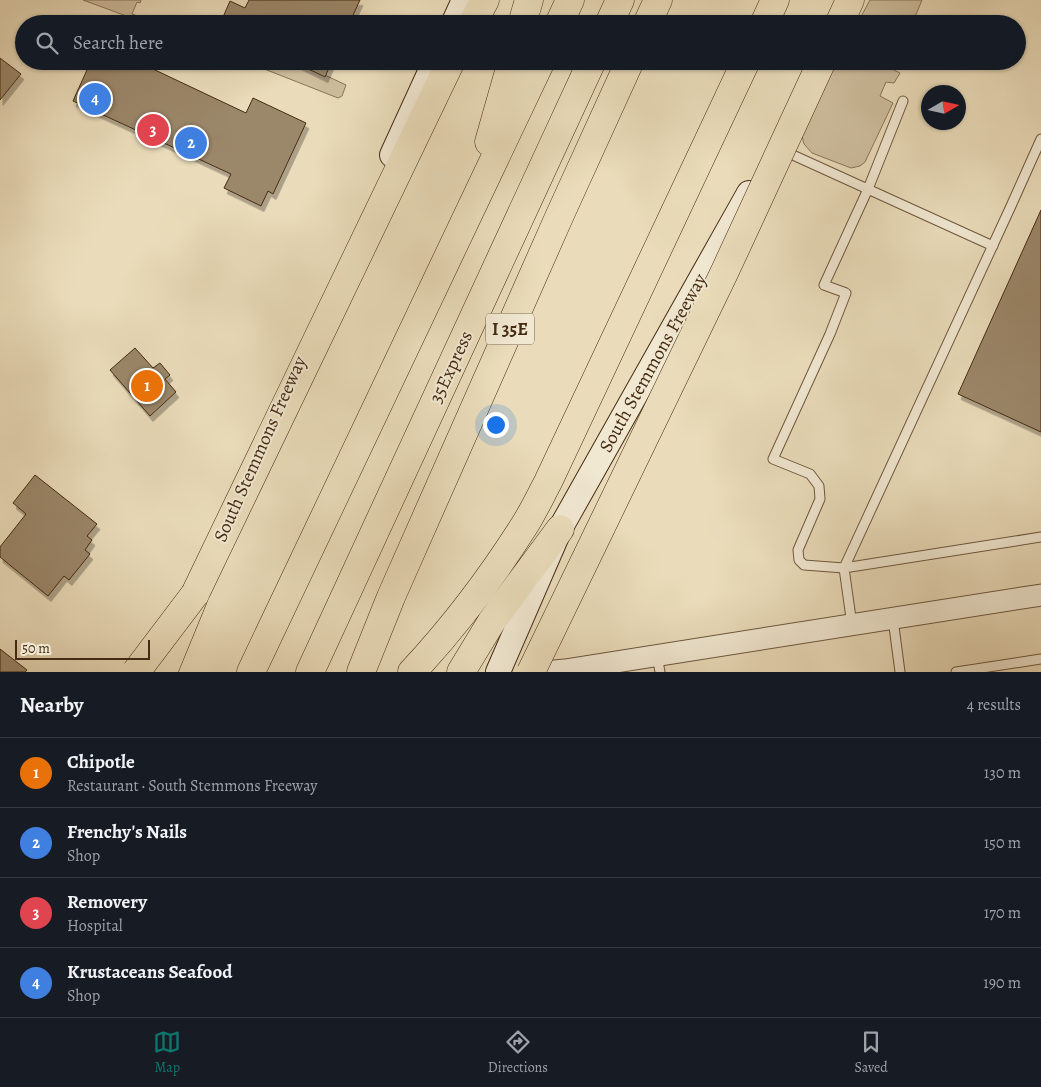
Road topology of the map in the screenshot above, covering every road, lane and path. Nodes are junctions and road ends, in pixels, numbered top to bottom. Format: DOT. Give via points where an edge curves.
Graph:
graph roads {
  1 [pos="464,0"];
  2 [pos="485,0"];
  3 [pos="529,0"];
  4 [pos="570,0"];
  5 [pos="620,0"];
  6 [pos="658,0"];
  7 [pos="775,0"];
  8 [pos="850,0"];
  9 [pos="858,0"];
  10 [pos="457,15"];
  11 [pos="477,15"];
  12 [pos="525,15"];
  13 [pos="563,15"];
  14 [pos="613,15"];
  15 [pos="651,15"];
  16 [pos="768,15"];
  17 [pos="843,15"];
  18 [pos="850,15"];
  19 [pos="431,70"];
  20 [pos="446,70"];
  21 [pos="509,70"];
  22 [pos="537,70"];
  23 [pos="588,70"];
  24 [pos="626,70"];
  25 [pos="742,70"];
  26 [pos="817,70"];
  27 [pos="818,70"];
  28 [pos="903,101"];
  29 [pos="1041,139"];
  30 [pos="774,147"];
  31 [pos="868,189"];
  32 [pos="467,218"];
  33 [pos="993,246"];
  34 [pos="560,529"];
  35 [pos="1041,536"];
  36 [pos="844,568"];
  37 [pos="196,594"];
  38 [pos="1041,595"];
  39 [pos="893,619"];
  40 [pos="852,625"];
  41 [pos="1041,660"];
  42 [pos="658,664"];
  43 [pos="136,672"];
  44 [pos="156,672"];
  45 [pos="164,672"];
  46 [pos="251,672"];
  47 [pos="310,672"];
  48 [pos="361,672"];
  49 [pos="412,672"];
  50 [pos="461,672"];
  51 [pos="498,672"];
  52 [pos="531,672"];
  53 [pos="544,672"];
  54 [pos="900,672"];
  55 [pos="956,672"];
  1 -- 10 [label="main road"];
  2 -- 11 [label="highway"];
  3 -- 12 [label="highway"];
  4 -- 13 [label="highway"];
  5 -- 14 [label="highway"];
  6 -- 15 [label="highway"];
  7 -- 16 [label="highway"];
  8 -- 17 [label="highway"];
  9 -- 18 [label="main road"];
  19 -- 44 [label="main road, South Stemmons Freeway" via="179,630"];
  20 -- 37 [label="highway"];
  21 -- 32 [label="highway"];
  22 -- 32 [label="highway"];
  23 -- 47 [label="highway, 35Express"];
  24 -- 48 [label="highway, I 35E" via="395,588"];
  25 -- 49 [label="highway" via="529,517 464,613"];
  26 -- 30 [label="main road, South Stemmons Freeway"];
  27 -- 52 [label="highway, bridge" via="725,271"];
  28 -- 31 [label="lane"];
  29 -- 33 [label="lane"];
  30 -- 31 [label="lane"];
  30 -- 34 [label="main road, South Stemmons Freeway"];
  31 -- 33 [label="lane"];
  31 -- 36 [label="lane" via="824,285 846,293 774,459 810,474 819,486 820,498 798,550 800,560 804,565"];
  32 -- 46 [label="highway"];
  33 -- 36 [label="lane"];
  34 -- 50 [label="highway" via="492,622"];
  34 -- 51 [label="main road, South Stemmons Freeway"];
  35 -- 36 [label="lane"];
  36 -- 40 [label="lane"];
  37 -- 43 [label="highway, bridge"];
  37 -- 45 [label="highway"];
  38 -- 39 [label="street"];
  39 -- 40 [label="street"];
  39 -- 54 [label="lane"];
  40 -- 42 [label="street"];
  41 -- 55 [label="lane"];
  42 -- 53 [label="street"];
}
